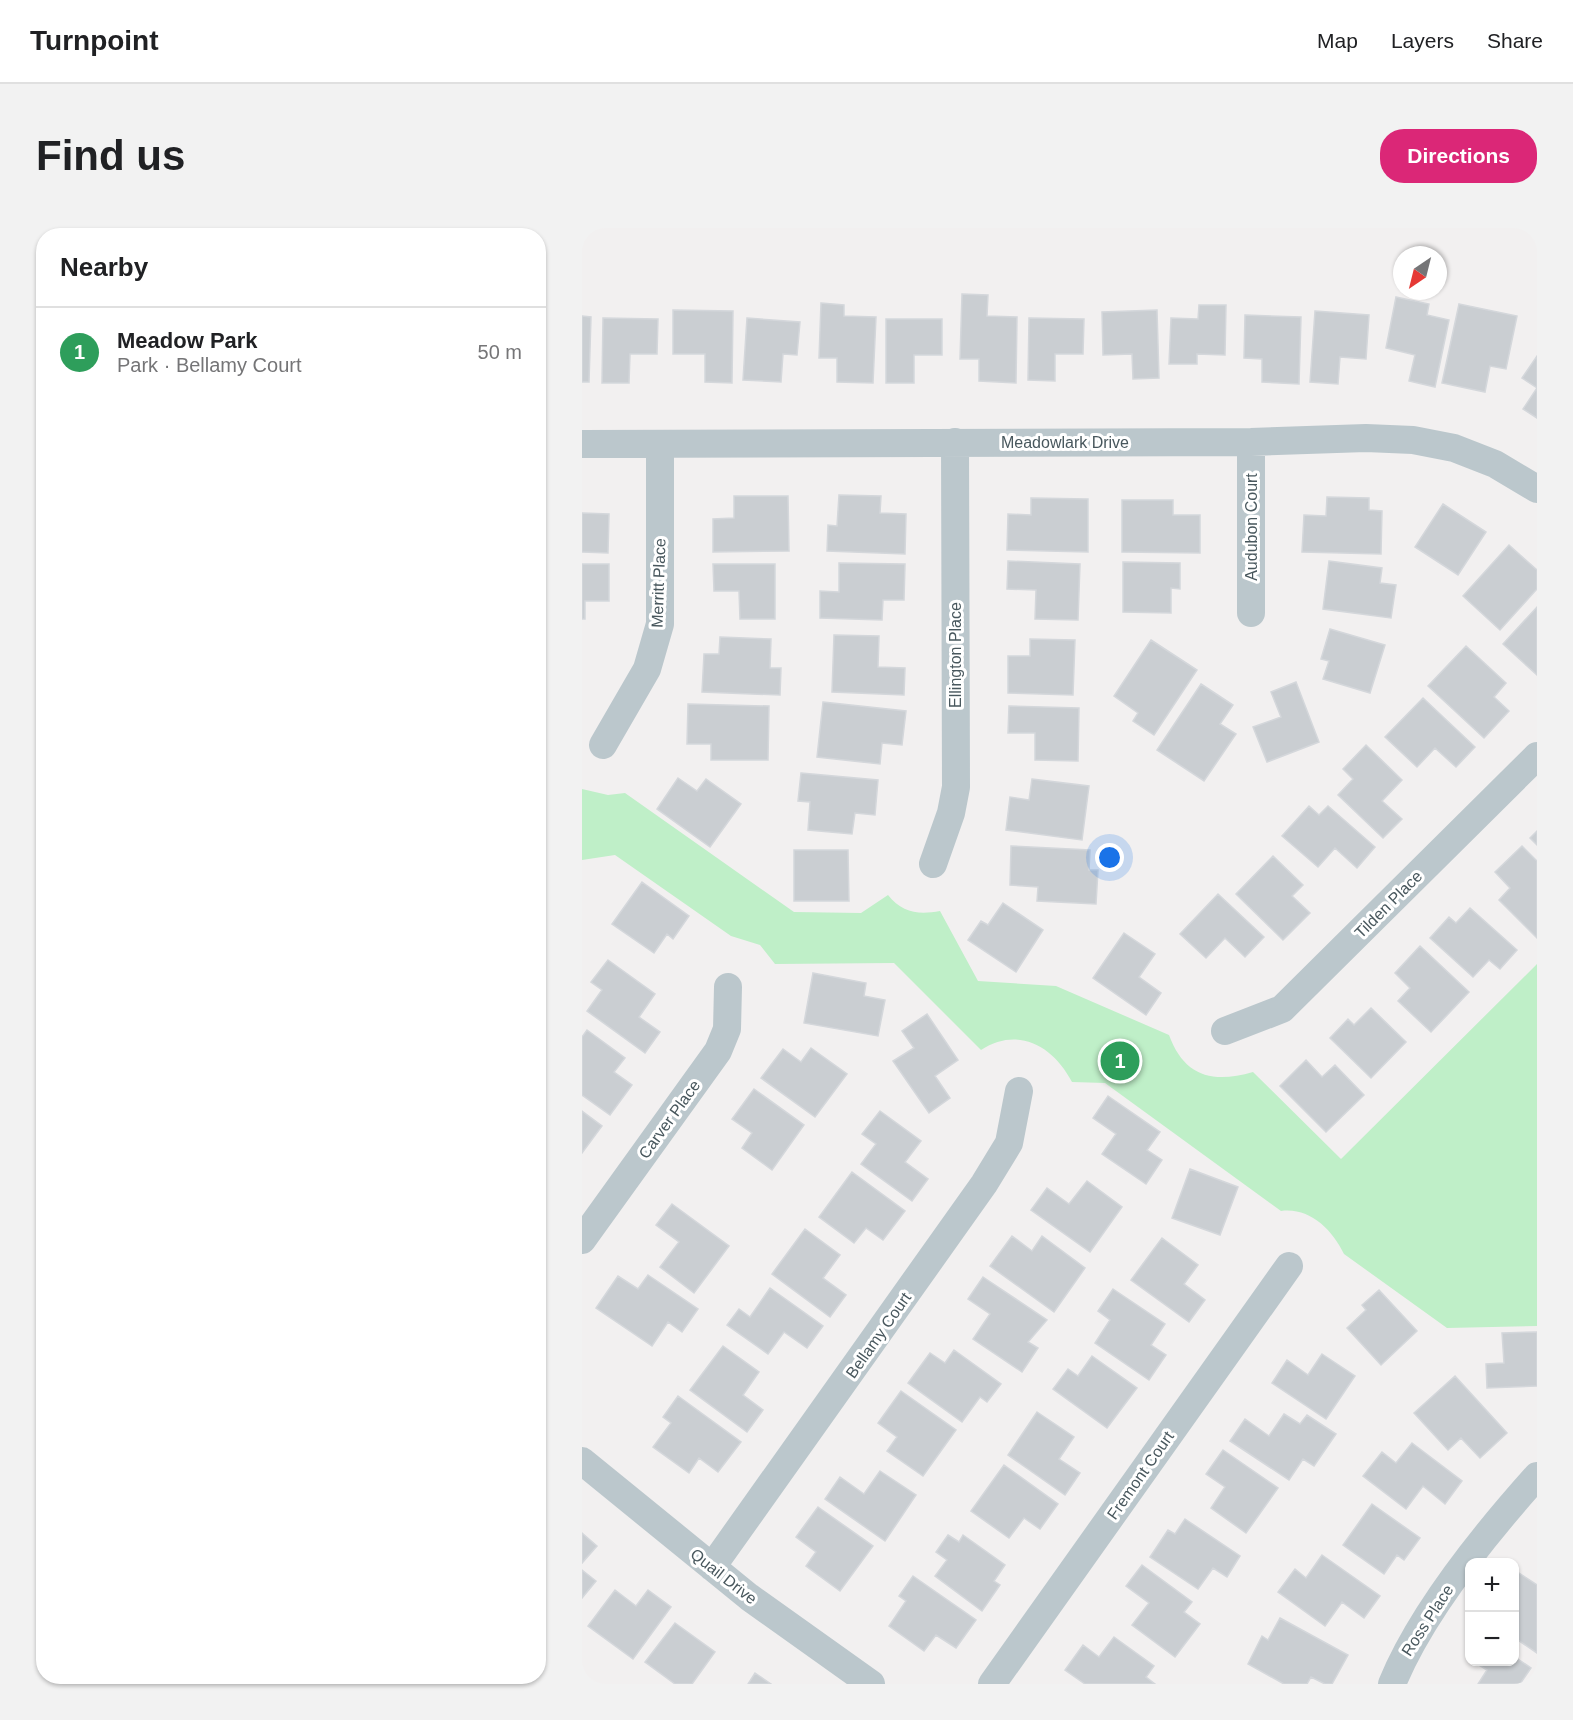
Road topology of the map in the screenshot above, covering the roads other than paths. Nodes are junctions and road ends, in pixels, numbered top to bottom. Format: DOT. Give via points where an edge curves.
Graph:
graph roads {
  1 [pos="954,442"];
  2 [pos="1251,442"];
  3 [pos="582,444"];
  4 [pos="660,445"];
  5 [pos="1537,489"];
  6 [pos="1251,613"];
  7 [pos="603,745"];
  8 [pos="1537,756"];
  9 [pos="933,864"];
  10 [pos="728,987"];
  11 [pos="1225,1031"];
  12 [pos="1019,1091"];
  13 [pos="582,1240"];
  14 [pos="1288,1266"];
  15 [pos="582,1461"];
  16 [pos="1537,1476"];
  17 [pos="712,1567"];
  18 [pos="871,1684"];
  19 [pos="992,1684"];
  20 [pos="1392,1684"];
  1 -- 2 [label="street, Meadowlark Drive"];
  1 -- 4 [label="street, Meadowlark Drive"];
  1 -- 9 [label="street, Ellington Place" via="956,787"];
  2 -- 5 [label="street, Meadowlark Drive" via="1413,440 1454,448 1496,464"];
  2 -- 6 [label="street, Audubon Court"];
  3 -- 4 [label="street, Meadowlark Drive"];
  4 -- 7 [label="street, Merritt Place" via="660,624 647,669"];
  8 -- 11 [label="street, Tilden Place" via="1282,1009"];
  10 -- 13 [label="street, Carver Place" via="727,1029 718,1051"];
  12 -- 17 [label="street, Bellamy Court" via="1009,1143 984,1184"];
  14 -- 19 [label="street, Fremont Court"];
  15 -- 17 [label="street, Quail Drive"];
  16 -- 20 [label="street, Ross Place" via="1496,1522 1452,1582 1402,1659"];
  17 -- 18 [label="street, Quail Drive"];
}
